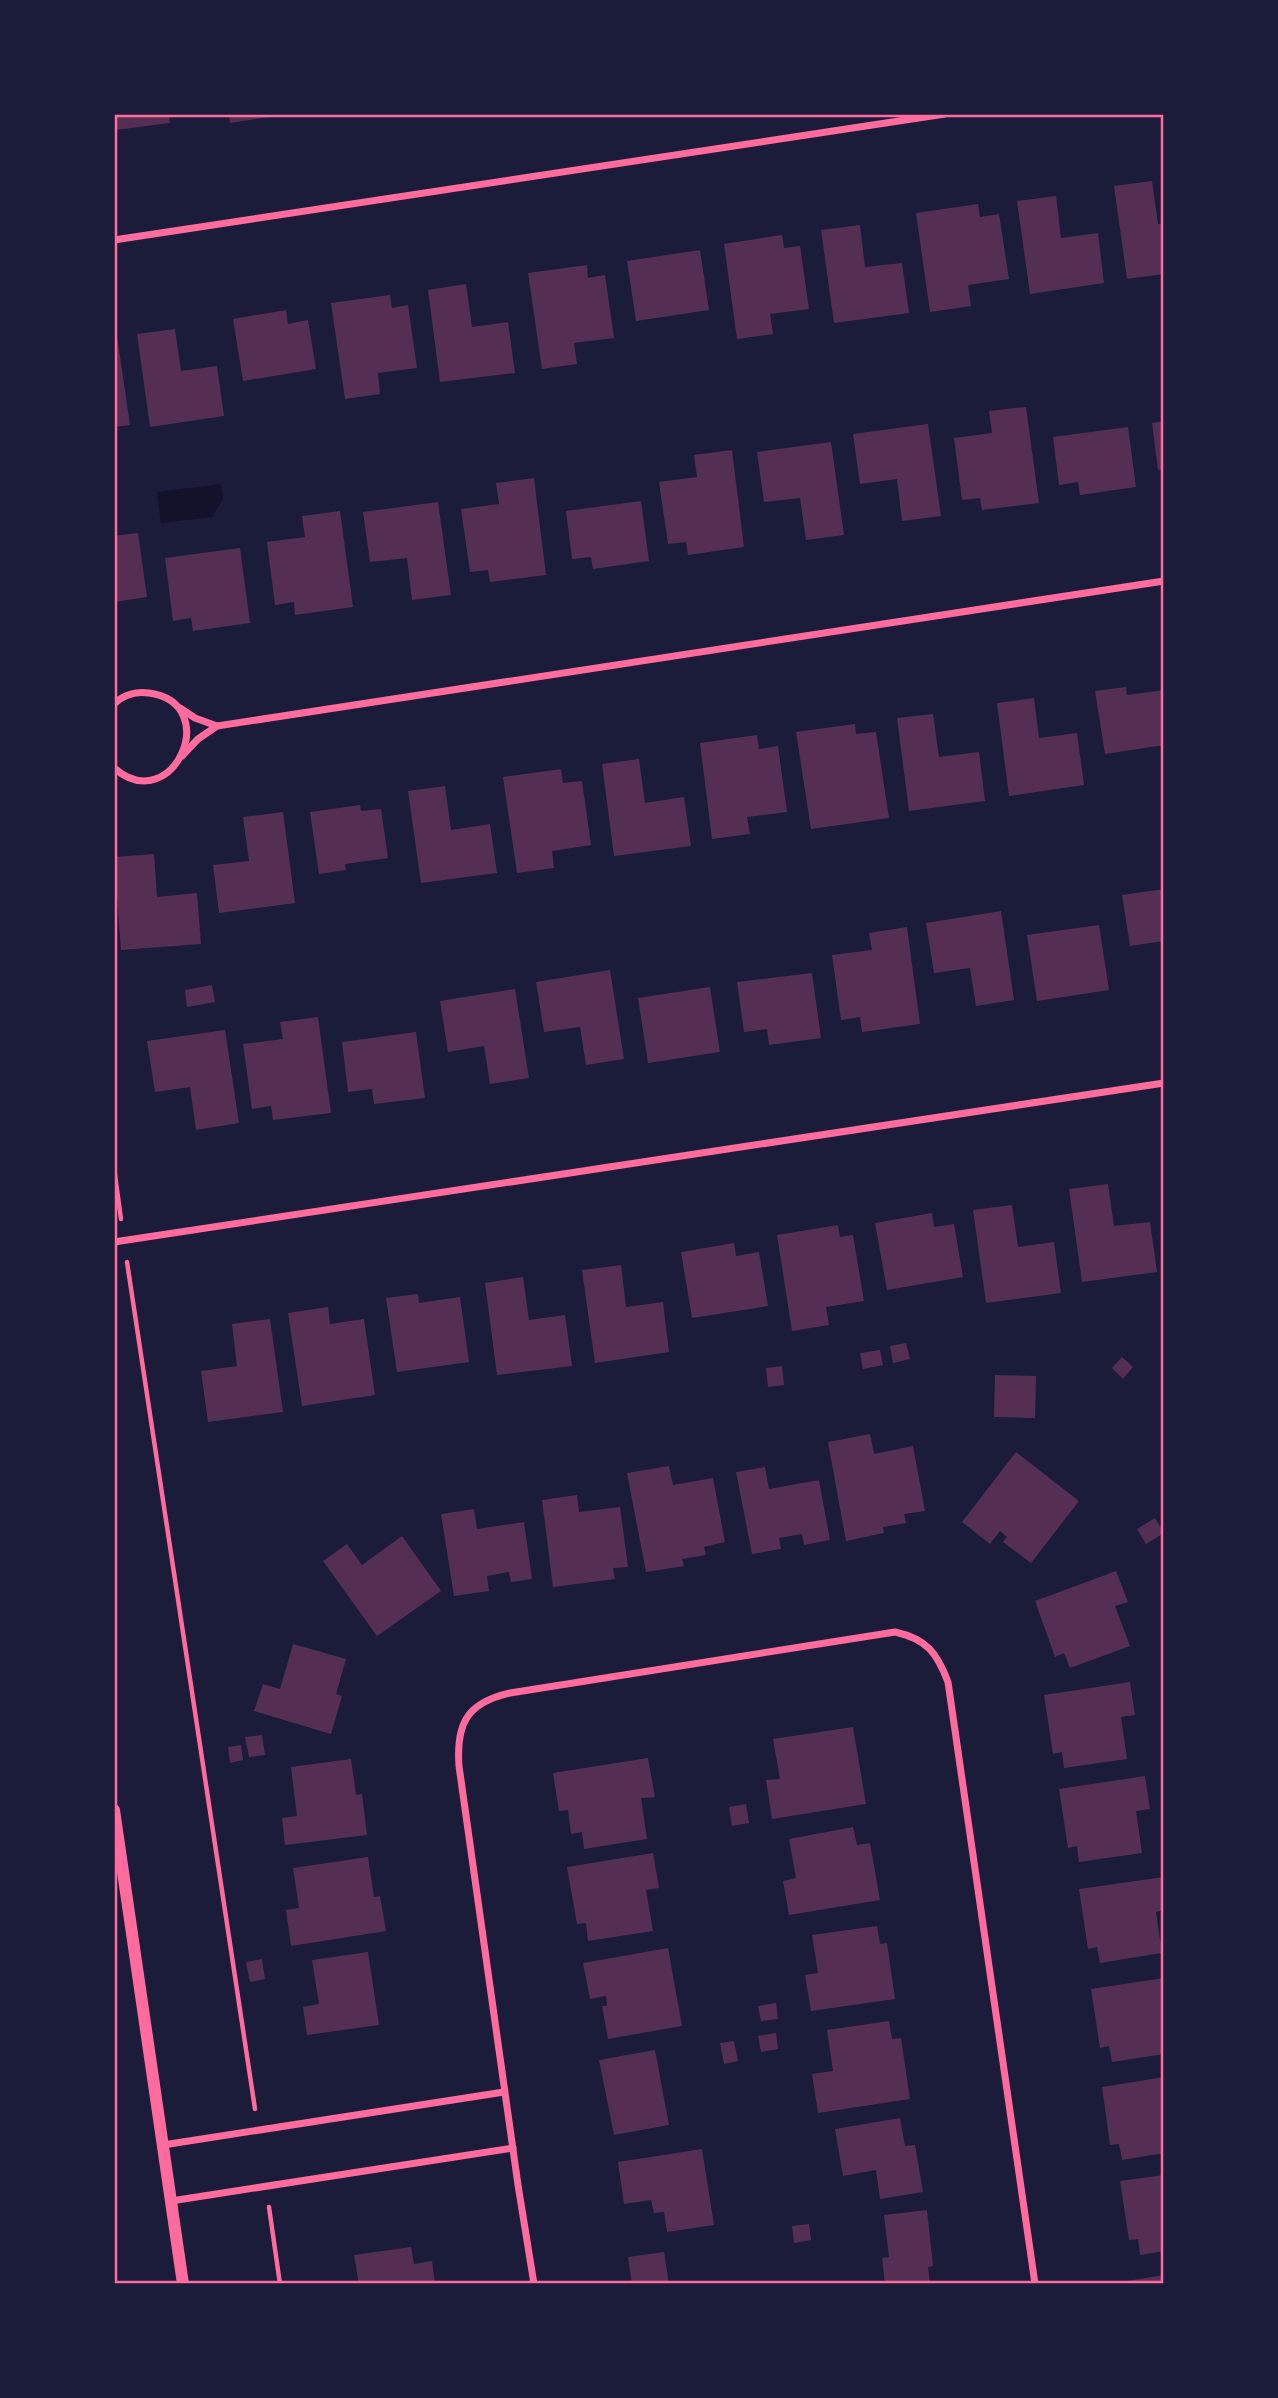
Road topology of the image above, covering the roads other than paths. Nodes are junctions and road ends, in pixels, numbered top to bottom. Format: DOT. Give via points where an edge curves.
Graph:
graph roads {
  1 [pos="945,114"];
  2 [pos="114,240"];
  3 [pos="1164,581"];
  4 [pos="173,703"];
  5 [pos="114,704"];
  6 [pos="217,726"];
  7 [pos="182,756"];
  8 [pos="114,768"];
  9 [pos="1164,1083"];
  10 [pos="114,1242"];
  11 [pos="114,1810"];
  12 [pos="505,2092"];
  13 [pos="163,2145"];
  14 [pos="513,2148"];
  15 [pos="171,2201"];
  16 [pos="183,2284"];
  17 [pos="534,2284"];
  18 [pos="1035,2284"];
  1 -- 2 [label="street"];
  3 -- 6 [label="street"];
  4 -- 5 [label="street" via="146,692 131,693"];
  4 -- 6 [label="street"];
  4 -- 7 [label="street" via="187,729"];
  6 -- 7 [label="street"];
  7 -- 8 [label="street" via="174,768 148,780 134,779"];
  9 -- 10 [label="street"];
  11 -- 13 [label="street"];
  12 -- 13 [label="street"];
  12 -- 14 [label="street"];
  12 -- 18 [label="street" via="458,1746 460,1731 478,1704 510,1693 880,1633 908,1635 935,1653 948,1682"];
  13 -- 15 [label="street"];
  14 -- 15 [label="street"];
  14 -- 17 [label="street"];
  15 -- 16 [label="street"];
}
